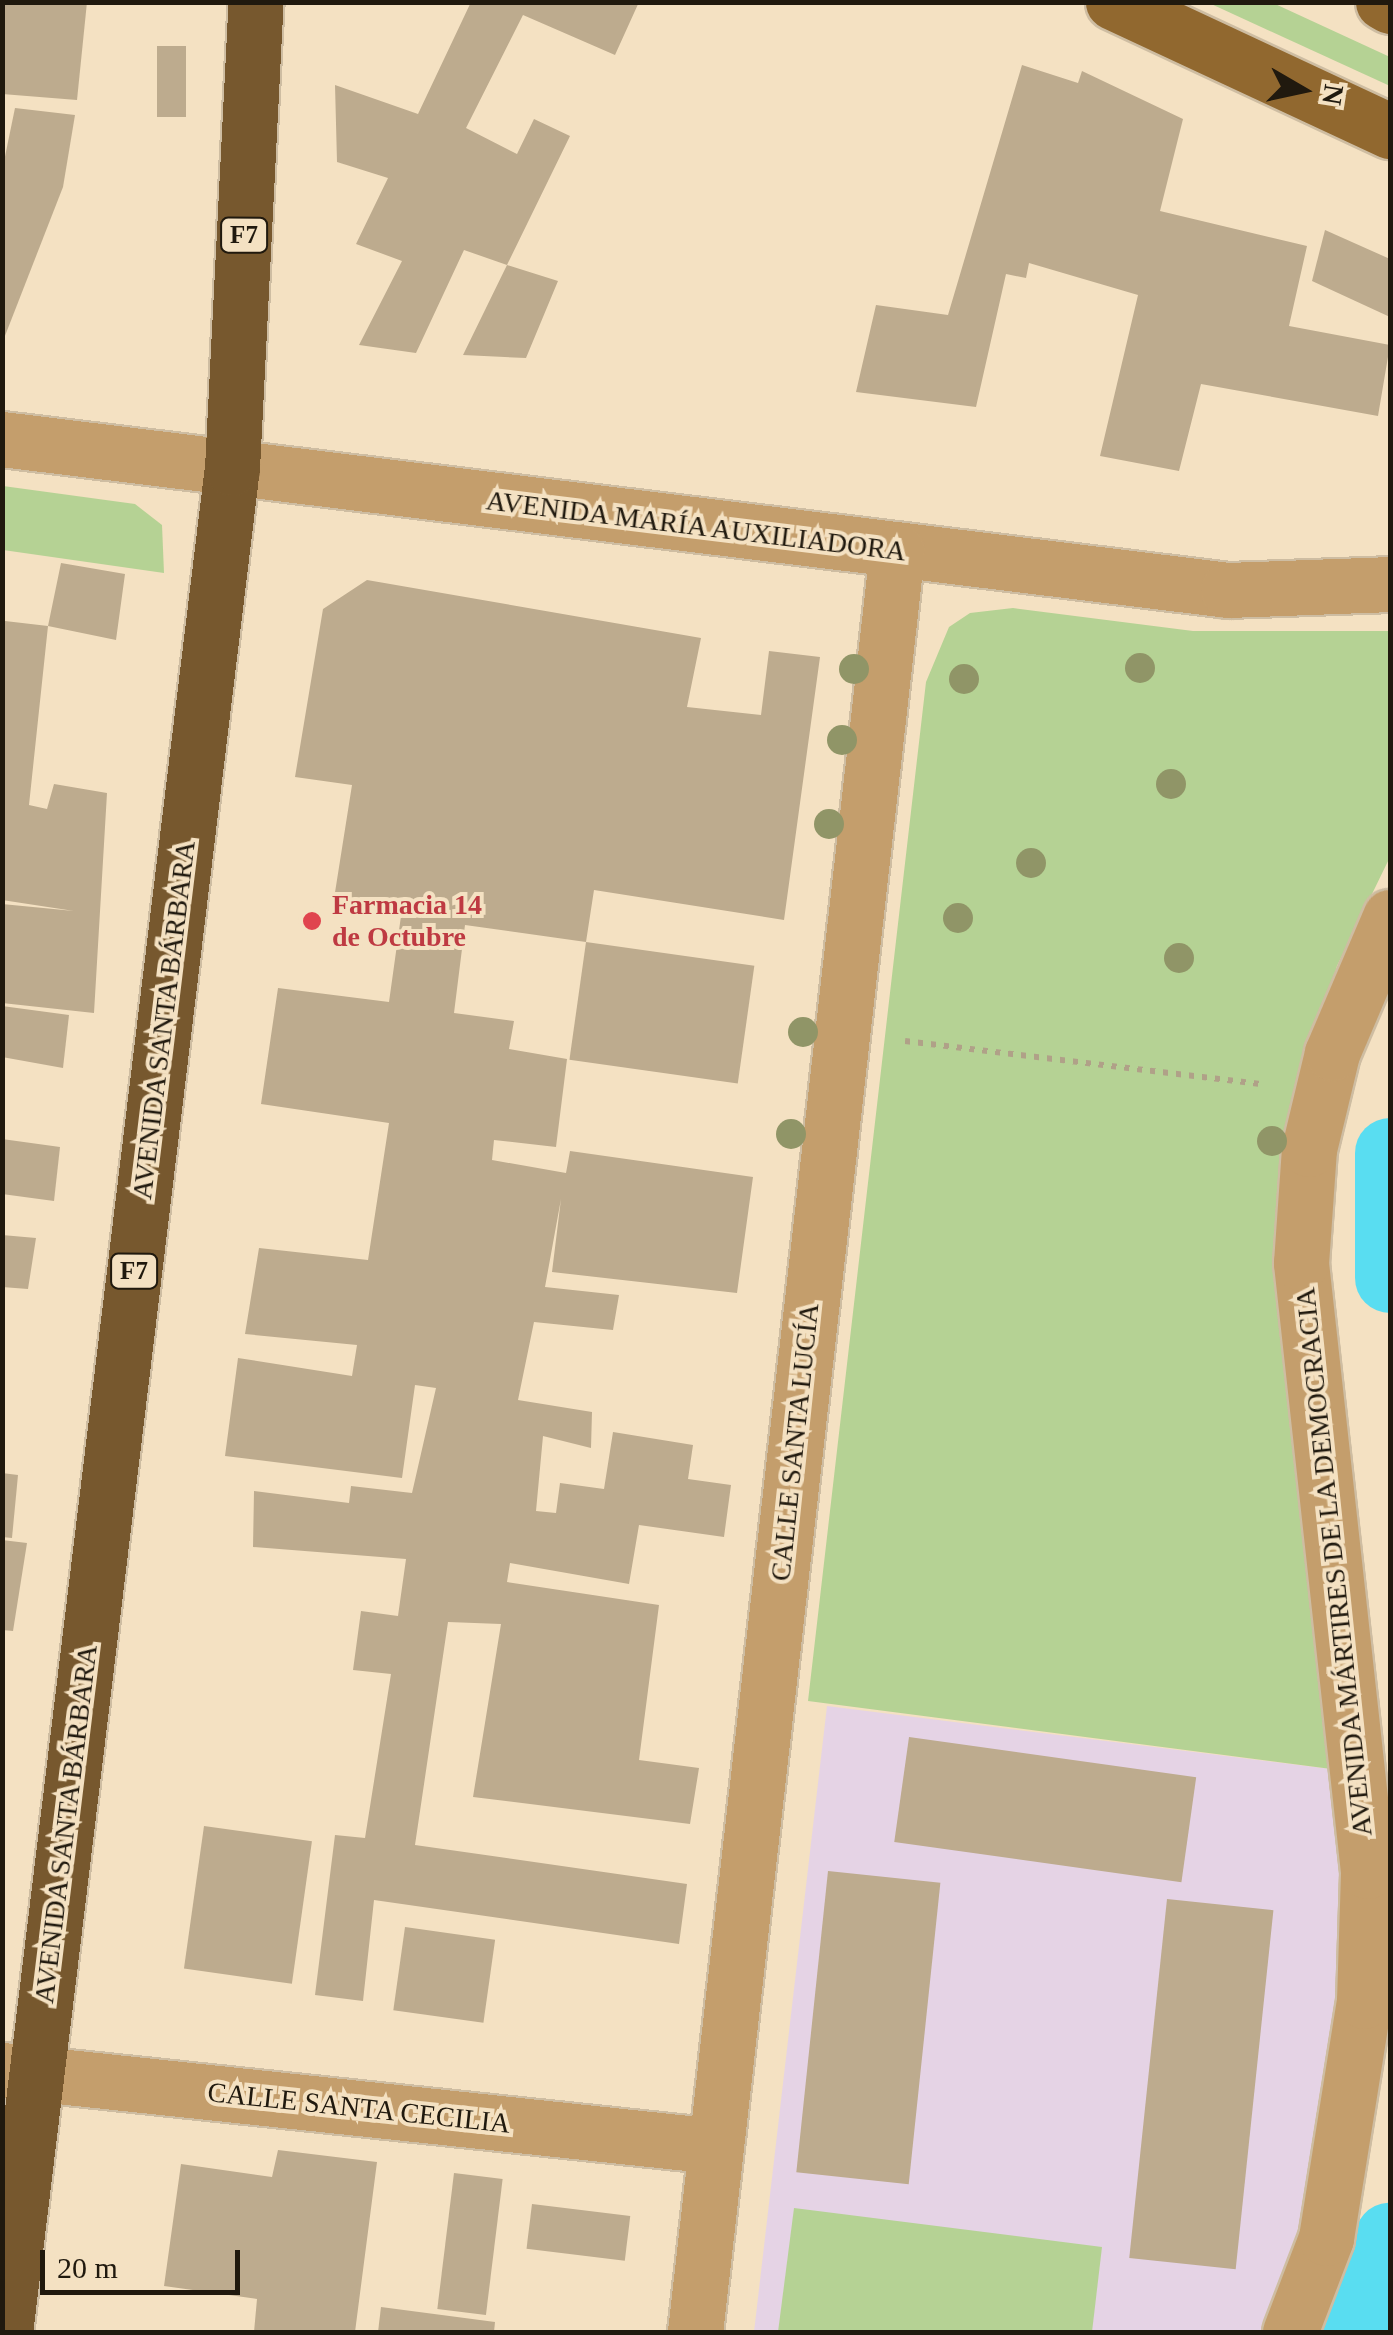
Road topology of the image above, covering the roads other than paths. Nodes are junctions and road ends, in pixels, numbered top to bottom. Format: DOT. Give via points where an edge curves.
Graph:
graph roads {
  1 [pos="256,2"];
  2 [pos="1112,2"];
  3 [pos="1383,2"];
  4 [pos="1390,6"];
  5 [pos="1390,131"];
  6 [pos="2,439"];
  7 [pos="232,468"];
  8 [pos="897,551"];
  9 [pos="1390,584"];
  10 [pos="1390,917"];
  11 [pos="19,2072"];
  12 [pos="715,2146"];
  13 [pos="4,2332"];
  14 [pos="695,2332"];
  15 [pos="1290,2332"];
  1 -- 7 [label="highway, AVENIDA SANTA BÁRBARA / F7"];
  2 -- 5 [label="main road"];
  3 -- 4 [label="main road"];
  6 -- 7 [label="street, AVENIDA MARÍA AUXILIADORA"];
  7 -- 8 [label="street, AVENIDA MARÍA AUXILIADORA"];
  7 -- 11 [label="highway, AVENIDA SANTA BÁRBARA / F7"];
  8 -- 9 [label="street, AVENIDA MARÍA AUXILIADORA" via="1228,590"];
  8 -- 12 [label="street, CALLE SANTA LUCÍA"];
  10 -- 15 [label="street, AVENIDA MÁRTIRES DE LA DEMOCRACIA" via="1332,1054 1306,1187 1301,1263 1315,1430 1368,1871 1364,2001 1326,2238"];
  11 -- 12 [label="street, CALLE SANTA CECILIA"];
  11 -- 13 [label="highway, AVENIDA SANTA BÁRBARA / F7"];
  12 -- 14 [label="street, CALLE SANTA LUCÍA"];
}
